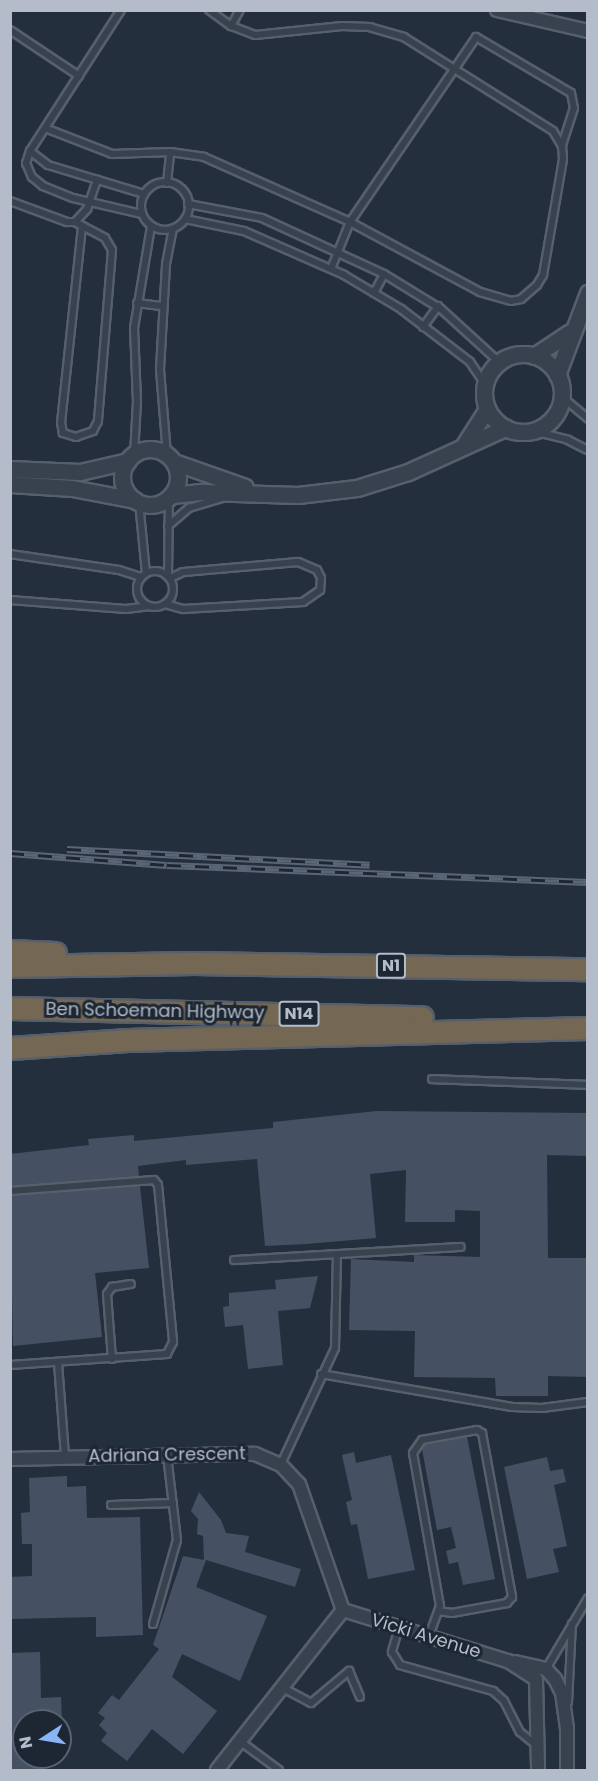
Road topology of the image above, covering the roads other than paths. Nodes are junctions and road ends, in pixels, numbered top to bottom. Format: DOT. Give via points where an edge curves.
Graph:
graph roads {
  1 [pos="121,10"];
  2 [pos="209,10"];
  3 [pos="240,10"];
  4 [pos="497,10"];
  5 [pos="231,26"];
  6 [pos="10,30"];
  7 [pos="588,31"];
  8 [pos="454,69"];
  9 [pos="79,76"];
  10 [pos="45,128"];
  11 [pos="562,146"];
  12 [pos="30,151"];
  13 [pos="170,152"];
  14 [pos="97,180"];
  15 [pos="167,183"];
  16 [pos="144,194"];
  17 [pos="10,201"];
  18 [pos="90,201"];
  19 [pos="188,204"];
  20 [pos="142,214"];
  21 [pos="185,219"];
  22 [pos="75,222"];
  23 [pos="350,222"];
  24 [pos="82,225"];
  25 [pos="151,226"];
  26 [pos="173,229"];
  27 [pos="339,252"];
  28 [pos="331,269"];
  29 [pos="384,274"];
  30 [pos="374,293"];
  31 [pos="588,293"];
  32 [pos="136,303"];
  33 [pos="163,306"];
  34 [pos="438,306"];
  35 [pos="423,327"];
  36 [pos="570,332"];
  37 [pos="534,356"];
  38 [pos="499,362"];
  39 [pos="557,375"];
  40 [pos="485,384"];
  41 [pos="561,396"];
  42 [pos="488,409"];
  43 [pos="588,419"];
  44 [pos="505,428"];
  45 [pos="533,431"];
  46 [pos="464,445"];
  47 [pos="588,450"];
  48 [pos="131,458"];
  49 [pos="170,459"];
  50 [pos="10,469"];
  51 [pos="10,484"];
  52 [pos="242,493"];
  53 [pos="265,493"];
  54 [pos="171,496"];
  55 [pos="137,501"];
  56 [pos="168,526"];
  57 [pos="10,554"];
  58 [pos="144,575"];
  59 [pos="169,577"];
  60 [pos="10,600"];
  61 [pos="165,604"];
  62 [pos="150,606"];
  63 [pos="10,951"];
  64 [pos="194,963"];
  65 [pos="10,966"];
  66 [pos="588,969"];
  67 [pos="10,1008"];
  68 [pos="588,1021"];
  69 [pos="588,1028"];
  70 [pos="10,1048"];
  71 [pos="432,1079"];
  72 [pos="588,1085"];
  73 [pos="10,1191"];
  74 [pos="461,1246"];
  75 [pos="337,1255"];
  76 [pos="234,1260"];
  77 [pos="131,1284"];
  78 [pos="112,1359"];
  79 [pos="58,1363"];
  80 [pos="10,1365"];
  81 [pos="321,1374"];
  82 [pos="588,1402"];
  83 [pos="167,1455"];
  84 [pos="65,1457"];
  85 [pos="10,1459"];
  86 [pos="281,1465"];
  87 [pos="173,1503"];
  88 [pos="111,1505"];
  89 [pos="588,1598"];
  90 [pos="343,1610"];
  91 [pos="438,1611"];
  92 [pos="153,1624"];
  93 [pos="572,1624"];
  94 [pos="399,1627"];
  95 [pos="429,1637"];
  96 [pos="508,1661"];
  97 [pos="546,1669"];
  98 [pos="536,1679"];
  99 [pos="283,1688"];
  100 [pos="360,1697"];
  101 [pos="567,1729"];
  102 [pos="241,1742"];
  103 [pos="537,1746"];
  104 [pos="222,1769"];
  105 [pos="279,1770"];
  106 [pos="538,1770"];
  107 [pos="567,1770"];
  1 -- 9 [label="lane"];
  2 -- 5 [label="lane"];
  3 -- 5 [label="lane"];
  4 -- 7 [label="street"];
  5 -- 8 [label="lane" via="255,35 369,27 404,37"];
  6 -- 9 [label="lane"];
  8 -- 11 [label="lane" via="543,124"];
  8 -- 11 [label="lane" via="476,37 571,93 574,108"];
  8 -- 23 [label="lane"];
  9 -- 10 [label="lane"];
  10 -- 12 [label="lane"];
  10 -- 13 [label="lane" via="112,154"];
  11 -- 23 [label="lane" via="543,275 521,299 510,301 480,292"];
  12 -- 14 [label="lane" via="48,165"];
  12 -- 18 [label="lane" via="26,163 32,177 43,186"];
  13 -- 15 [label="lane"];
  13 -- 23 [label="lane" via="204,157"];
  14 -- 16 [label="lane"];
  14 -- 18 [label="lane"];
  15 -- 16 [label="lane" via="154,185"];
  15 -- 19 [label="lane" via="182,190"];
  16 -- 20 [label="lane"];
  17 -- 22 [label="lane"];
  18 -- 20 [label="lane"];
  18 -- 22 [label="lane"];
  19 -- 21 [label="lane"];
  19 -- 27 [label="lane" via="262,218"];
  20 -- 25 [label="lane"];
  21 -- 26 [label="lane"];
  21 -- 28 [label="lane" via="244,231"];
  22 -- 24 [label="lane"];
  23 -- 27 [label="lane"];
  24 -- 24 [label="lane" via="105,238 112,250 112,266 98,422 93,431 76,437 63,433 61,423"];
  25 -- 26 [label="lane"];
  25 -- 32 [label="lane"];
  26 -- 33 [label="lane"];
  27 -- 28 [label="lane"];
  27 -- 29 [label="lane"];
  28 -- 30 [label="lane"];
  29 -- 30 [label="lane"];
  29 -- 34 [label="lane"];
  30 -- 35 [label="lane"];
  31 -- 36 [label="street"];
  32 -- 33 [label="lane"];
  32 -- 48 [label="lane"];
  33 -- 49 [label="lane" via="160,369"];
  34 -- 35 [label="lane"];
  34 -- 38 [label="lane"];
  35 -- 40 [label="lane" via="470,362"];
  36 -- 37 [label="street"];
  36 -- 39 [label="street"];
  37 -- 38 [label="street" via="510,356"];
  37 -- 39 [label="street"];
  38 -- 40 [label="street"];
  39 -- 41 [label="street"];
  40 -- 42 [label="street"];
  41 -- 43 [label="lane"];
  41 -- 45 [label="street" via="553,418"];
  42 -- 44 [label="street"];
  42 -- 46 [label="street"];
  44 -- 45 [label="street"];
  44 -- 46 [label="street"];
  45 -- 47 [label="lane"];
  46 -- 53 [label="street" via="408,472 357,488 298,495"];
  48 -- 49 [label="street" via="151,449"];
  48 -- 50 [label="street" via="80,472"];
  48 -- 55 [label="street" via="122,477"];
  49 -- 53 [label="street" via="211,478"];
  49 -- 54 [label="street" via="178,479"];
  51 -- 55 [label="street" via="72,488"];
  52 -- 53 [label="street"];
  52 -- 54 [label="street"];
  52 -- 56 [label="lane" via="196,505"];
  54 -- 55 [label="street" via="155,504"];
  54 -- 56 [label="lane"];
  55 -- 58 [label="lane"];
  56 -- 59 [label="lane"];
  57 -- 58 [label="lane"];
  58 -- 59 [label="lane" via="158,571"];
  58 -- 62 [label="lane" via="138,594"];
  59 -- 61 [label="lane" via="172,595"];
  59 -- 61 [label="lane" via="183,572 298,562 317,570 320,590 303,602 183,609"];
  60 -- 62 [label="lane" via="126,609"];
  61 -- 62 [label="lane"];
  63 -- 64 [label="highway"];
  64 -- 65 [label="highway"];
  64 -- 66 [label="highway, N1"];
  67 -- 68 [label="highway, Ben Schoeman Highway / N14"];
  69 -- 70 [label="highway" via="140,1039"];
  71 -- 72 [label="lane"];
  73 -- 78 [label="lane" via="149,1178 158,1185 172,1350 167,1354"];
  74 -- 75 [label="lane"];
  75 -- 76 [label="lane"];
  75 -- 81 [label="lane" via="338,1336"];
  77 -- 78 [label="lane" via="112,1287 107,1294"];
  78 -- 79 [label="lane"];
  79 -- 80 [label="lane"];
  79 -- 84 [label="lane"];
  81 -- 82 [label="lane" via="512,1407"];
  81 -- 86 [label="lane"];
  83 -- 84 [label="street, Adriana Crescent"];
  83 -- 86 [label="street, Adriana Crescent" via="255,1454"];
  83 -- 87 [label="lane"];
  84 -- 85 [label="street, Adriana Crescent"];
  86 -- 90 [label="street, Adriana Crescent" via="299,1484 309,1504"];
  87 -- 88 [label="lane"];
  87 -- 92 [label="lane" via="177,1540"];
  89 -- 93 [label="lane"];
  90 -- 94 [label="street, Vicki Avenue"];
  90 -- 99 [label="street"];
  91 -- 91 [label="lane" via="413,1453 422,1440 477,1430 482,1433 512,1597 507,1603"];
  91 -- 95 [label="lane"];
  93 -- 97 [label="lane"];
  93 -- 101 [label="lane"];
  94 -- 95 [label="street, Vicki Avenue"];
  94 -- 103 [label="lane" via="392,1652 400,1665 493,1691 504,1701 520,1732"];
  95 -- 96 [label="street, Vicki Avenue"];
  96 -- 97 [label="street, Vicki Avenue"];
  96 -- 98 [label="street, Vicki Avenue"];
  97 -- 98 [label="street"];
  97 -- 101 [label="street" via="562,1693"];
  98 -- 103 [label="street"];
  99 -- 100 [label="lane" via="311,1703 349,1671"];
  99 -- 102 [label="street"];
  101 -- 107 [label="street"];
  102 -- 104 [label="street"];
  102 -- 105 [label="lane"];
  103 -- 106 [label="street"];
}
